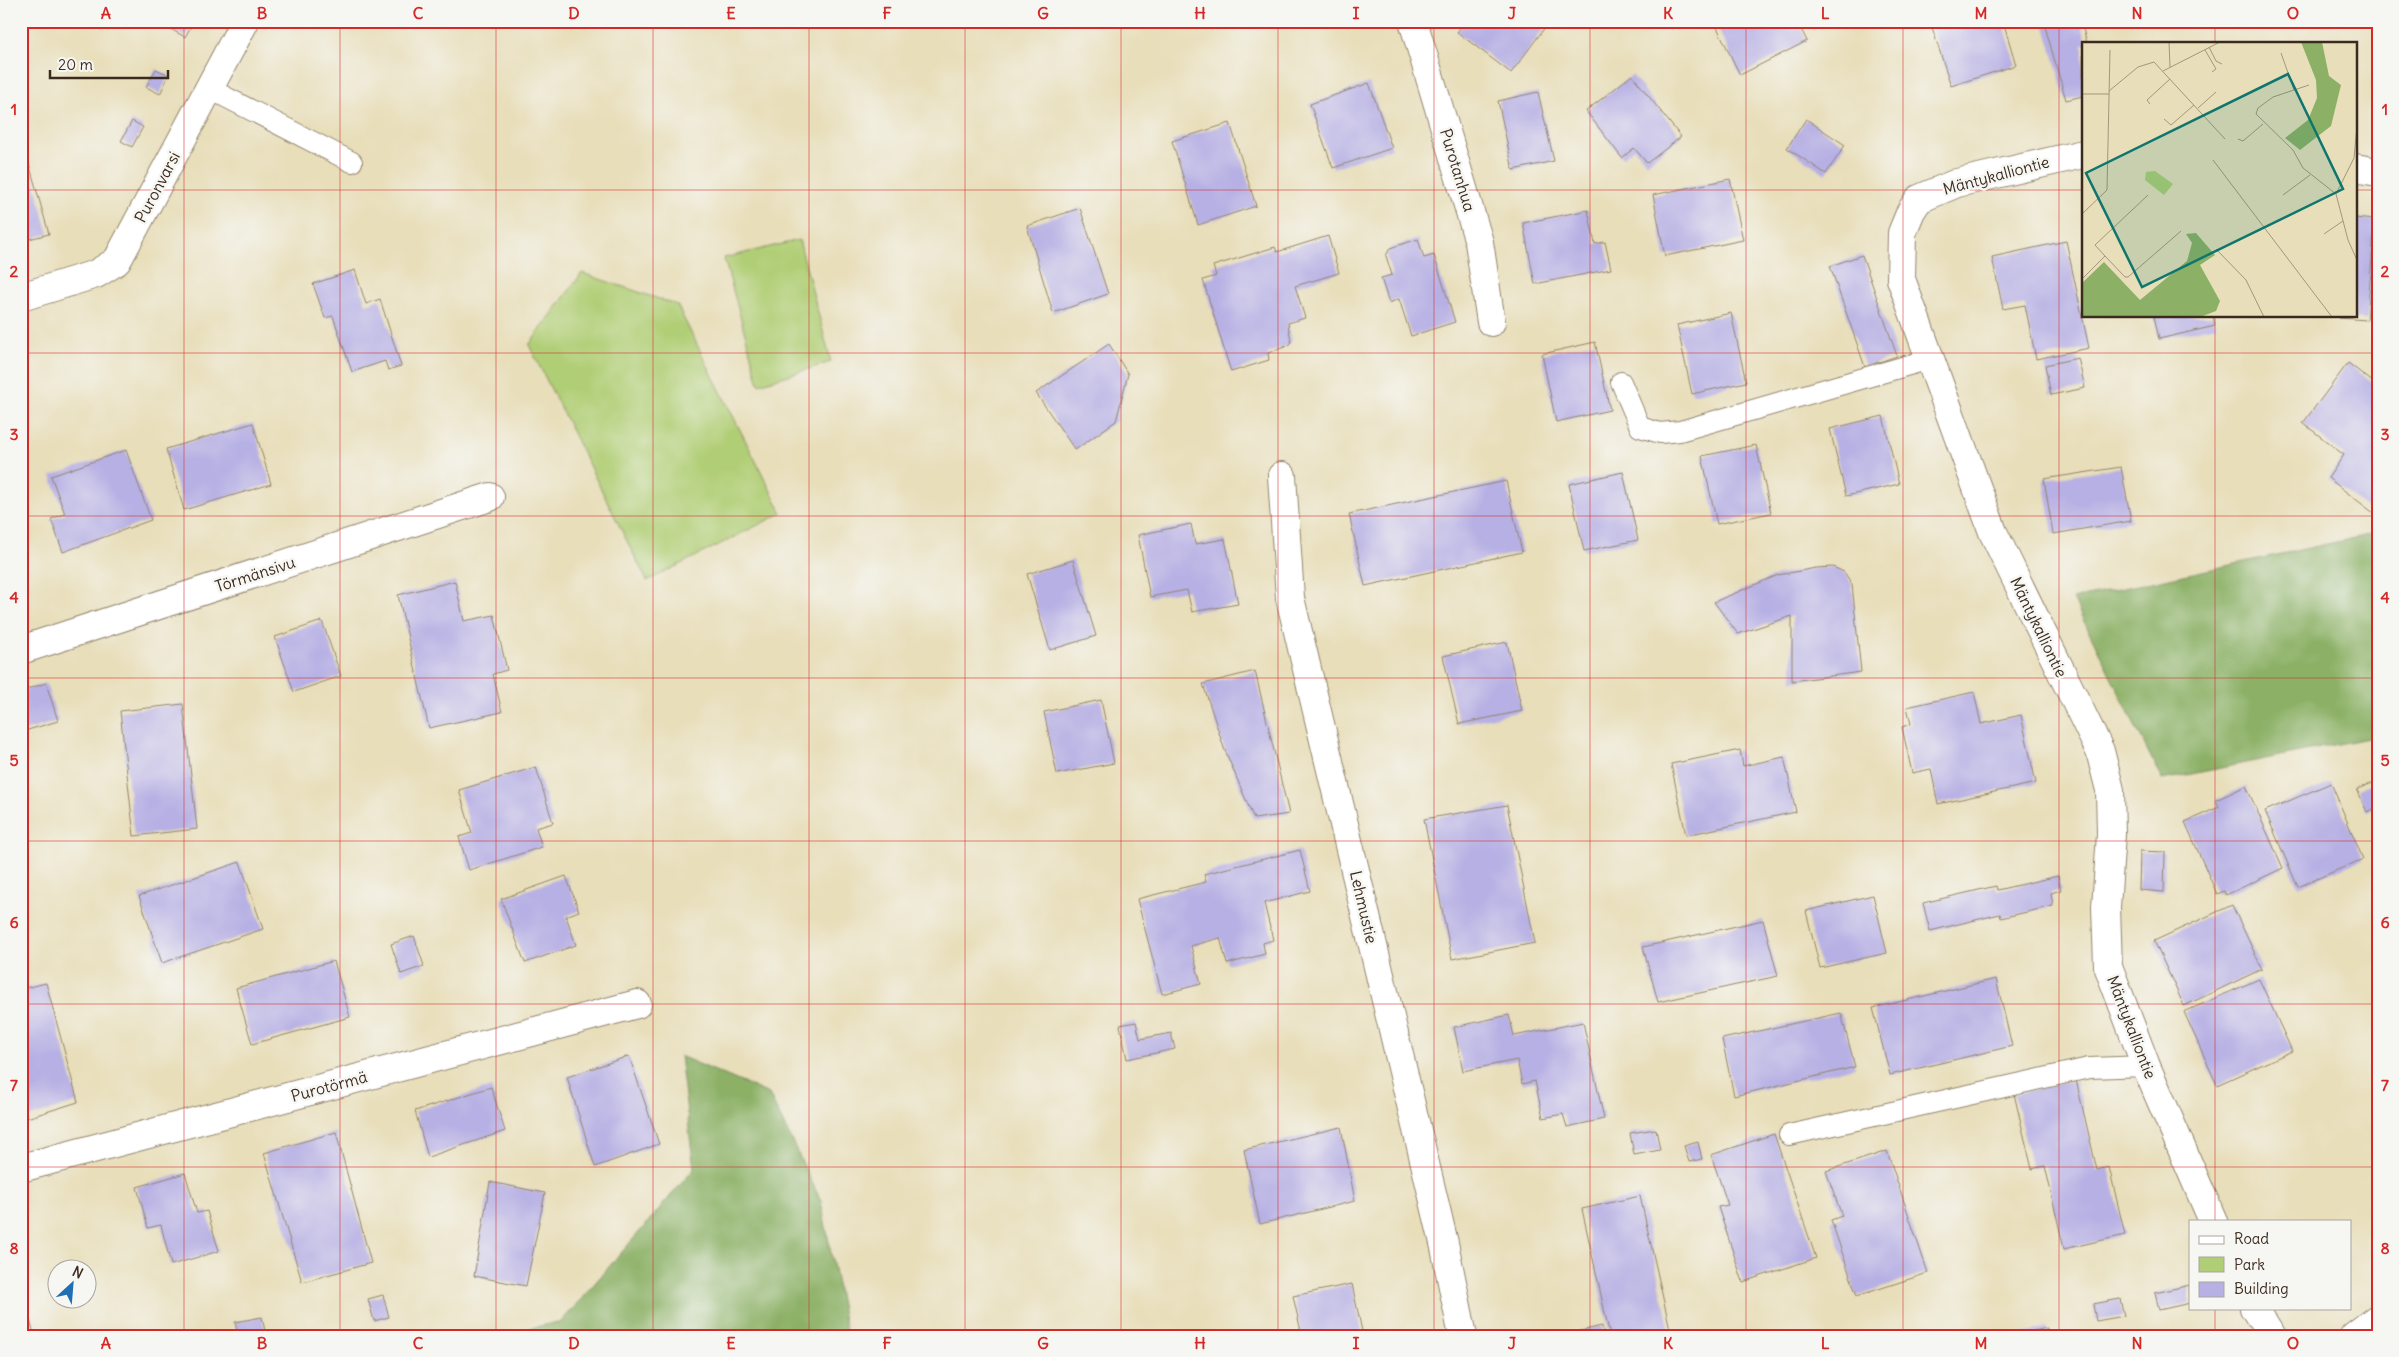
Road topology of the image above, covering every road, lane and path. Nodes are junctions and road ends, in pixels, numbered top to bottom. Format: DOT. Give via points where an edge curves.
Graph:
graph roads {
  1 [pos="245,21"];
  2 [pos="1413,21"];
  3 [pos="210,89"];
  4 [pos="2082,154"];
  5 [pos="352,162"];
  6 [pos="2356,168"];
  7 [pos="2378,172"];
  8 [pos="21,297"];
  9 [pos="1491,322"];
  10 [pos="1930,359"];
  11 [pos="1622,382"];
  12 [pos="1282,476"];
  13 [pos="490,498"];
  14 [pos="21,650"];
  15 [pos="637,1004"];
  16 [pos="2146,1066"];
  17 [pos="1789,1135"];
  18 [pos="21,1168"];
  19 [pos="2213,1220"];
  20 [pos="2255,1310"];
  21 [pos="2378,1318"];
  22 [pos="1463,1336"];
  23 [pos="2272,1336"];
  24 [pos="2354,1336"];
  1 -- 3 [label="street, Puronvarsi"];
  2 -- 9 [label="street, Purotanhua" via="1477,234"];
  3 -- 5 [label="lane"];
  3 -- 8 [label="street, Puronvarsi" via="117,261 96,274"];
  4 -- 10 [label="street, Mäntykalliontie" via="1957,183 1919,199 1902,233 1901,278"];
  6 -- 7 [label="street"];
  10 -- 11 [label="lane" via="1660,433 1640,427"];
  10 -- 16 [label="street, Mäntykalliontie" via="1993,532 2100,751 2110,790 2111,834 2106,907 2108,966"];
  12 -- 22 [label="street, Lehmustie" via="1290,598 1444,1243"];
  13 -- 14 [label="street, Törmänsivu"];
  15 -- 18 [label="street, Purotörmä"];
  16 -- 17 [label="lane" via="2089,1068"];
  16 -- 19 [label="street, Mäntykalliontie"];
  20 -- 23 [label="street"];
  21 -- 24 [label="street"];
}
